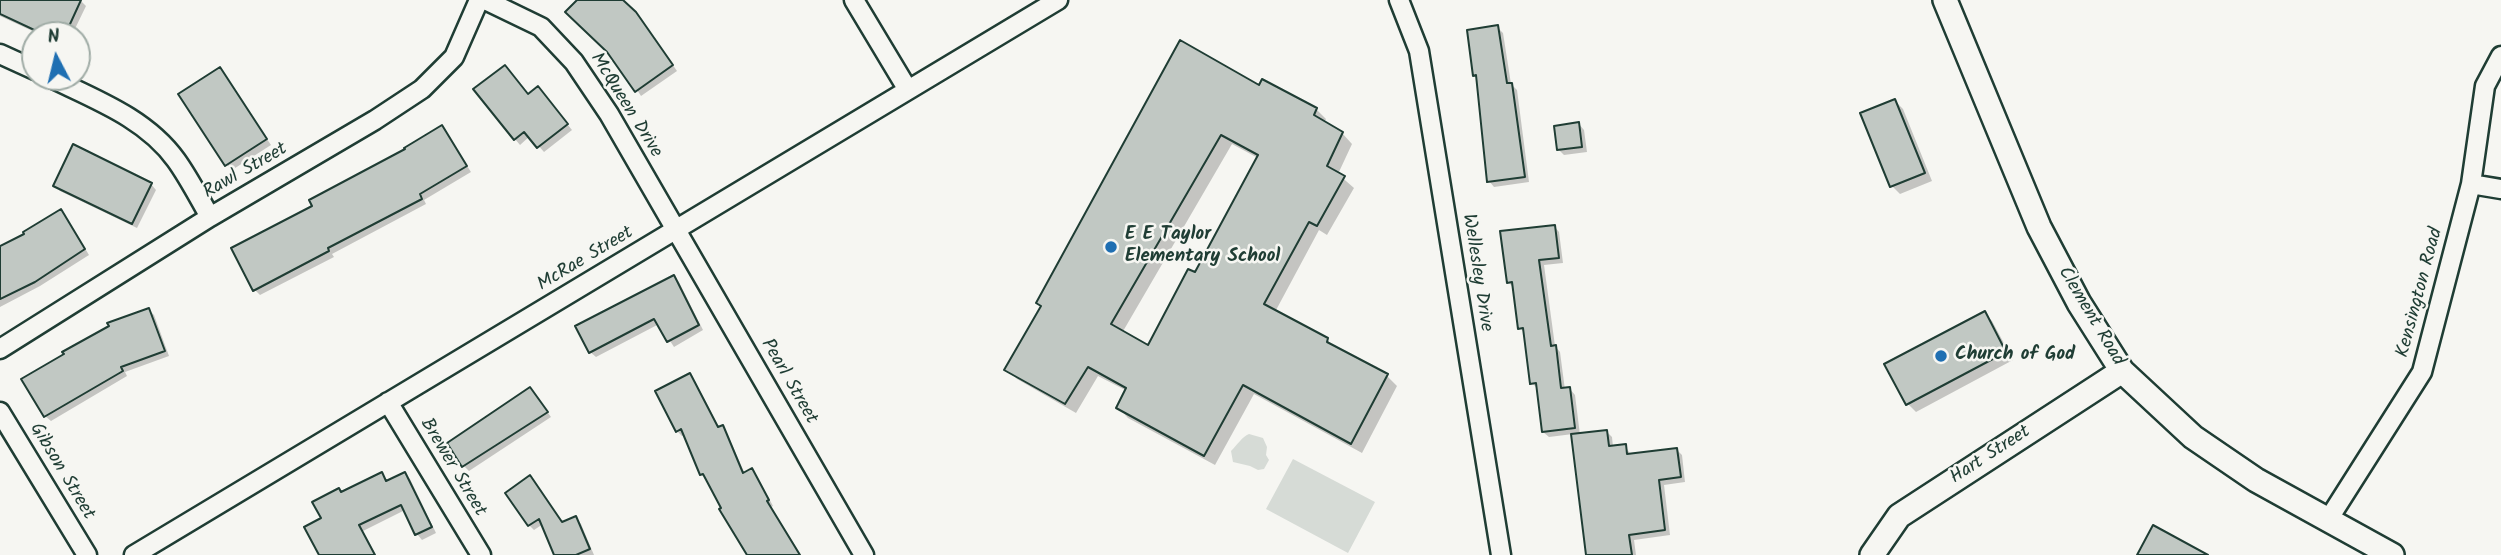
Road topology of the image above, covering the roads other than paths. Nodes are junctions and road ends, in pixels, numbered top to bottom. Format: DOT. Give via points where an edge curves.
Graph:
graph roads {
  1 [pos="479,0"];
  2 [pos="485,0"];
  3 [pos="854,0"];
  4 [pos="1058,0"];
  5 [pos="1399,0"];
  6 [pos="1945,0"];
  7 [pos="0,54"];
  8 [pos="2501,56"];
  9 [pos="21,64"];
  10 [pos="908,90"];
  11 [pos="78,91"];
  12 [pos="2471,184"];
  13 [pos="2501,189"];
  14 [pos="210,217"];
  15 [pos="676,230"];
  16 [pos="0,349"];
  17 [pos="2122,371"];
  18 [pos="388,402"];
  19 [pos="0,412"];
  20 [pos="2328,520"];
  21 [pos="87,555"];
  22 [pos="134,555"];
  23 [pos="481,555"];
  24 [pos="864,555"];
  25 [pos="1501,555"];
  26 [pos="1872,555"];
  27 [pos="2392,555"];
  1 -- 14 [label="street, Rawl Street" via="454,57 422,89"];
  2 -- 15 [label="street, McQueen Drive" via="541,27 574,62"];
  3 -- 10 [label="street"];
  4 -- 10 [label="street, McRae Street"];
  5 -- 25 [label="street, Wellesley Drive" via="1419,51"];
  6 -- 17 [label="street, Clement Road" via="2039,227"];
  7 -- 9 [label="street"];
  8 -- 12 [label="street, Kensington Road" via="2485,86"];
  10 -- 15 [label="street, McRae Street"];
  11 -- 14 [label="street" via="145,128 175,159"];
  12 -- 13 [label="street"];
  12 -- 20 [label="street, Kensington Road" via="2422,372"];
  14 -- 16 [label="street, Rawl Street"];
  15 -- 18 [label="street, McRae Street"];
  15 -- 24 [label="street, Pearl Street"];
  17 -- 20 [label="street, Clement Road" via="2193,438"];
  17 -- 26 [label="street, Hart Street" via="1899,516"];
  18 -- 22 [label="street, McRae Street"];
  18 -- 23 [label="street, Brewer Street"];
  19 -- 21 [label="street, Gibson Street"];
  20 -- 27 [label="street, Clement Road"];
}
